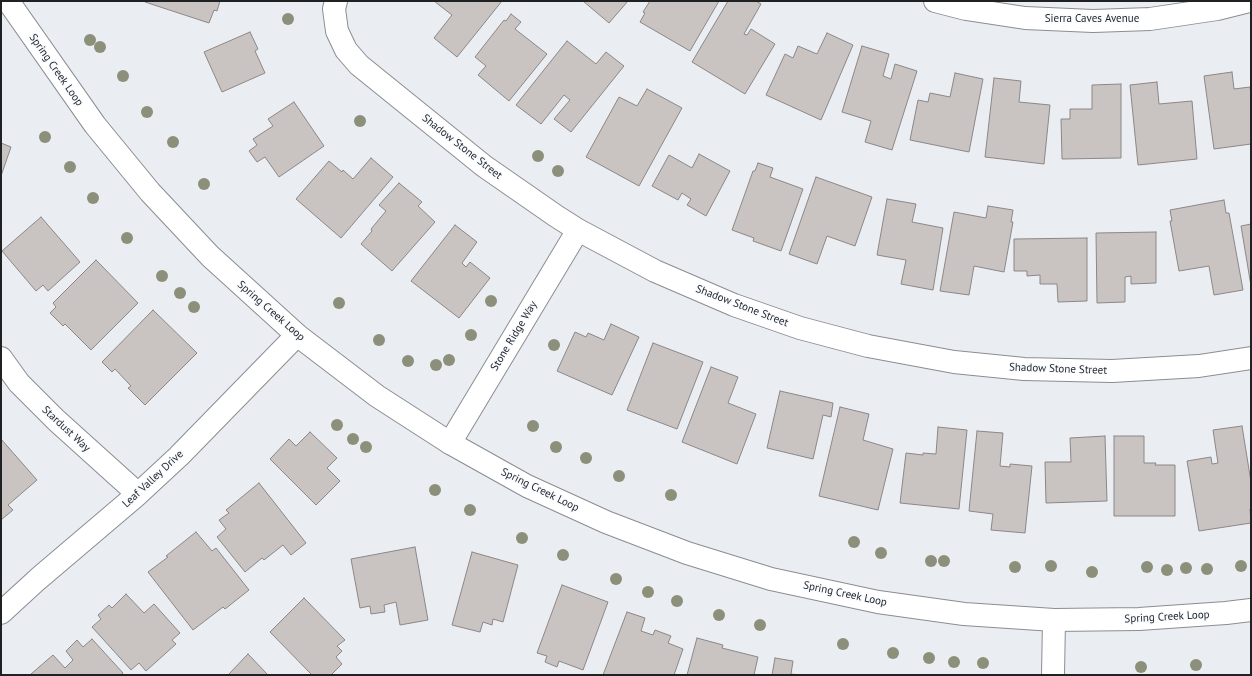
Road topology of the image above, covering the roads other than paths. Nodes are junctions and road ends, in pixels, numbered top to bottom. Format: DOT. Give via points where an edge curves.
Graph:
graph roads {
  1 [pos="8,1"];
  2 [pos="935,1"];
  3 [pos="1249,1"];
  4 [pos="335,5"];
  5 [pos="578,230"];
  6 [pos="297,335"];
  7 [pos="1,358"];
  8 [pos="1251,358"];
  9 [pos="450,443"];
  10 [pos="138,494"];
  11 [pos="1251,610"];
  12 [pos="1,613"];
  13 [pos="1054,620"];
  14 [pos="1053,675"];
  1 -- 6 [label="street, Spring Creek Loop" via="95,124 150,192 210,256"];
  2 -- 3 [label="street, Sierra Caves Avenue" via="966,9 1025,18 1093,21 1150,19 1217,9"];
  4 -- 5 [label="street, Shadow Stone Street" via="337,31 346,50 359,65 484,166"];
  5 -- 8 [label="street, Shadow Stone Street" via="655,271 734,305 800,328 868,346 954,362 1024,369 1112,371 1199,366"];
  5 -- 9 [label="street, Stone Ridge Way"];
  6 -- 9 [label="street, Spring Creek Loop" via="377,396"];
  6 -- 10 [label="street, Leaf Valley Drive" via="179,456"];
  7 -- 10 [label="street, Stardust Way" via="19,383 56,420"];
  9 -- 13 [label="street, Spring Creek Loop" via="527,486 606,522 687,553 771,578 878,602 964,614"];
  10 -- 12 [label="street, Leaf Valley Drive"];
  11 -- 13 [label="street, Spring Creek Loop" via="1139,620"];
  13 -- 14 [label="street"];
}
